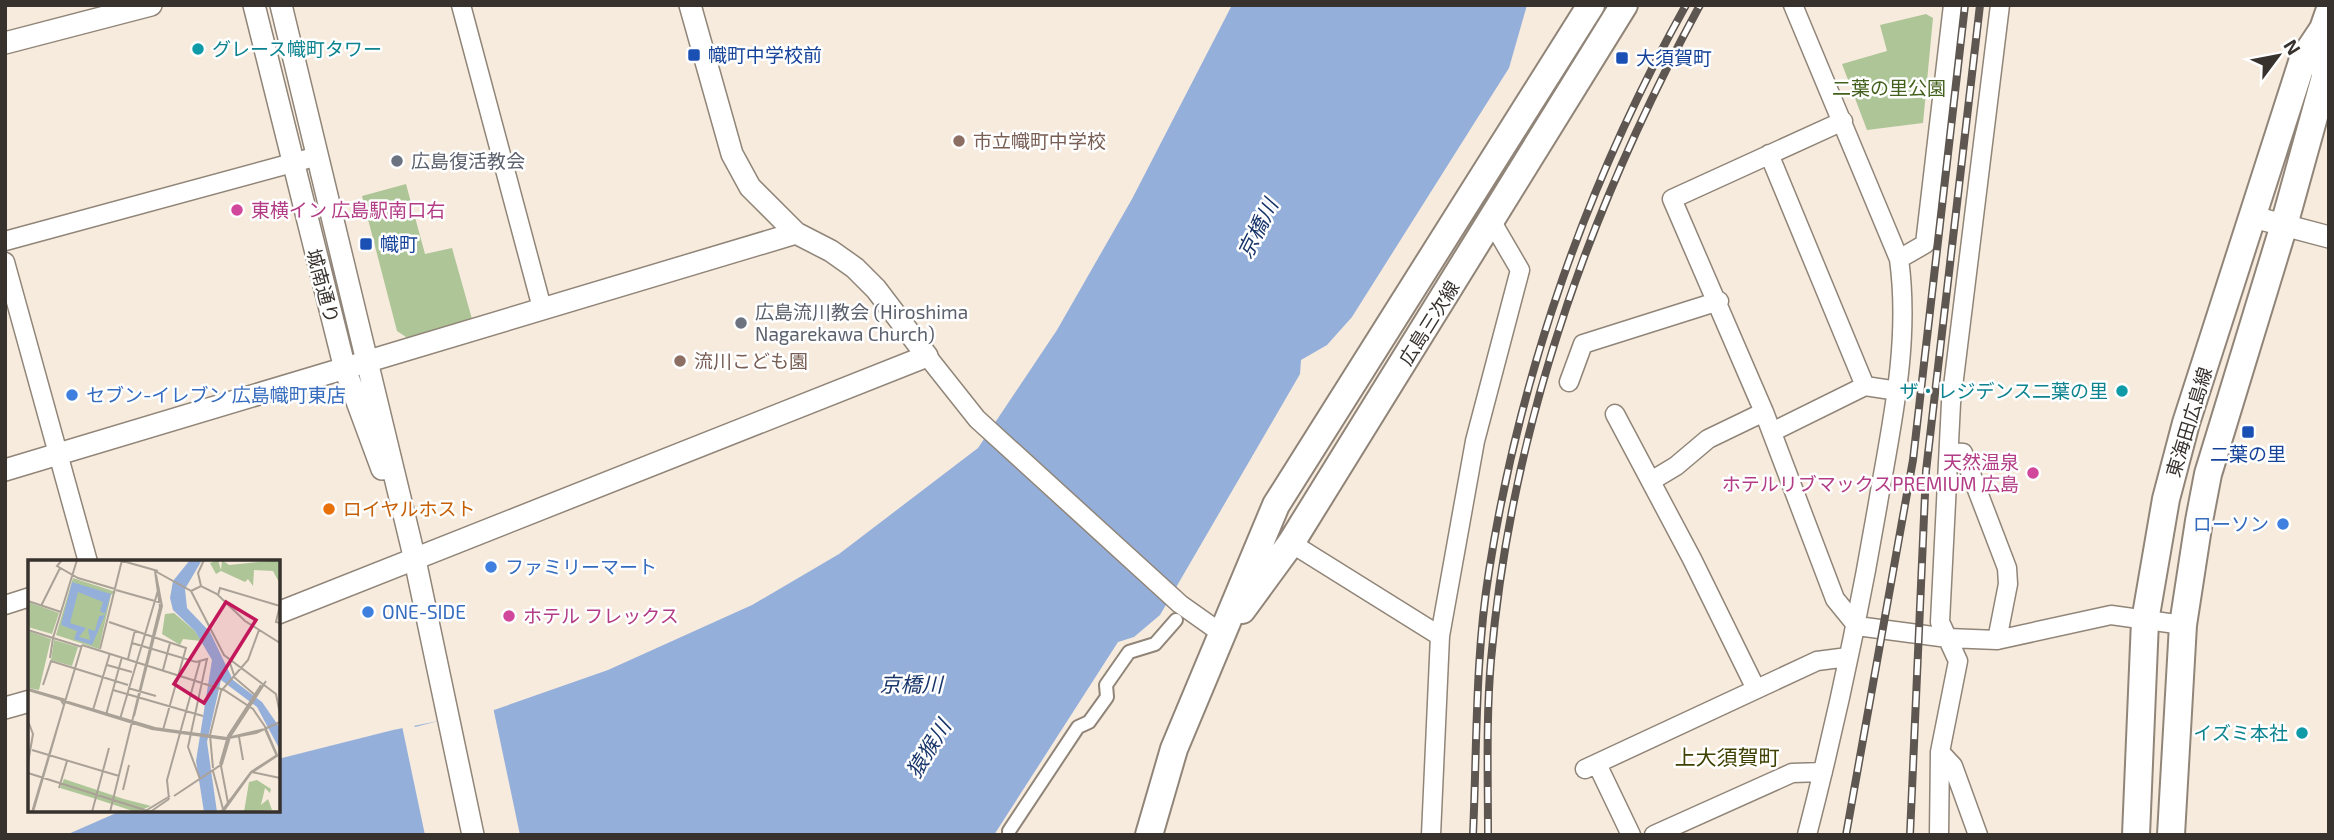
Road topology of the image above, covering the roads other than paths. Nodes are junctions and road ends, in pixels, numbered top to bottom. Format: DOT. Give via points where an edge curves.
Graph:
graph roads {
  1 [pos="151,5"];
  2 [pos="254,5"];
  3 [pos="281,5"];
  4 [pos="461,5"];
  5 [pos="690,5"];
  6 [pos="1624,5"];
  7 [pos="1793,5"];
  8 [pos="1953,5"];
  9 [pos="2000,5"];
  10 [pos="1588,7"];
  11 [pos="2326,20"];
  12 [pos="5,43"];
  13 [pos="1843,121"];
  14 [pos="1769,154"];
  15 [pos="318,156"];
  16 [pos="291,163"];
  17 [pos="2253,217"];
  18 [pos="1492,222"];
  19 [pos="2284,225"];
  20 [pos="796,233"];
  21 [pos="2329,237"];
  22 [pos="5,241"];
  23 [pos="1899,259"];
  24 [pos="5,261"];
  25 [pos="1719,301"];
  26 [pos="542,308"];
  27 [pos="927,356"];
  28 [pos="368,361"];
  29 [pos="345,369"];
  30 [pos="1569,382"];
  31 [pos="1865,386"];
  32 [pos="1898,391"];
  33 [pos="1765,412"];
  34 [pos="1615,414"];
  35 [pos="1772,432"];
  36 [pos="1950,452"];
  37 [pos="60,454"];
  38 [pos="5,470"];
  39 [pos="1651,481"];
  40 [pos="1291,543"];
  41 [pos="87,560"];
  42 [pos="415,560"];
  43 [pos="28,598"];
  44 [pos="5,604"];
  45 [pos="280,611"];
  46 [pos="1178,612"];
  47 [pos="2145,621"];
  48 [pos="2183,625"];
  49 [pos="1857,626"];
  50 [pos="1221,633"];
  51 [pos="1440,636"];
  52 [pos="1948,638"];
  53 [pos="1997,640"];
  54 [pos="1848,657"];
  55 [pos="1755,689"];
  56 [pos="28,702"];
  57 [pos="5,708"];
  58 [pos="1940,752"];
  59 [pos="1823,772"];
  60 [pos="472,835"];
  61 [pos="1009,835"];
  62 [pos="1149,835"];
  63 [pos="1431,835"];
  64 [pos="1631,835"];
  65 [pos="1654,835"];
  66 [pos="1807,835"];
  67 [pos="1939,835"];
  68 [pos="1978,835"];
  69 [pos="2136,835"];
  70 [pos="2171,835"];
  1 -- 12 [label="street"];
  2 -- 16 [label="street, 城南通り"];
  3 -- 15 [label="street, 城南通り"];
  4 -- 26 [label="street"];
  5 -- 20 [label="street" via="732,154 750,187"];
  6 -- 18 [label="main road, 広島三次線"];
  7 -- 13 [label="street"];
  8 -- 23 [label="street" via="1924,244"];
  9 -- 36 [label="street" via="1951,403"];
  10 -- 50 [label="main road, 広島三次線" via="1276,505"];
  11 -- 17 [label="main road, 東海田広島線" via="2303,59"];
  11 -- 19 [label="main road, 東海田広島線" via="2325,77"];
  13 -- 14 [label="street"];
  13 -- 23 [label="street"];
  14 -- 25 [label="street" via="1672,199"];
  14 -- 31 [label="street"];
  15 -- 16 [label="street"];
  15 -- 28 [label="street, 城南通り"];
  16 -- 22 [label="street"];
  16 -- 29 [label="street, 城南通り"];
  17 -- 19 [label="street"];
  17 -- 47 [label="main road, 東海田広島線" via="2186,423 2166,499"];
  18 -- 40 [label="main road, 広島三次線"];
  18 -- 51 [label="street" via="1520,270 1475,441"];
  19 -- 21 [label="street"];
  19 -- 48 [label="main road, 東海田広島線" via="2208,474"];
  20 -- 26 [label="street"];
  20 -- 27 [label="street" via="855,268"];
  23 -- 32 [label="street" via="1905,299"];
  24 -- 37 [label="street"];
  25 -- 30 [label="street" via="1583,344"];
  25 -- 33 [label="street"];
  26 -- 28 [label="street"];
  27 -- 42 [label="street"];
  27 -- 46 [label="street" via="976,419"];
  28 -- 29 [label="street"];
  28 -- 42 [label="street, 城南通り"];
  29 -- 37 [label="street"];
  29 -- 42 [label="street, 城南通り"];
  31 -- 32 [label="street"];
  31 -- 35 [label="street"];
  32 -- 49 [label="street"];
  33 -- 35 [label="street"];
  33 -- 39 [label="street" via="1708,439"];
  34 -- 39 [label="street"];
  35 -- 49 [label="street" via="1835,599"];
  36 -- 52 [label="street" via="1940,622"];
  36 -- 53 [label="street" via="1963,453 2005,561 2008,584"];
  37 -- 38 [label="street"];
  37 -- 41 [label="street"];
  39 -- 55 [label="street"];
  40 -- 50 [label="main road, 広島三次線"];
  40 -- 51 [label="street"];
  42 -- 45 [label="street"];
  42 -- 60 [label="street, 城南通り"];
  43 -- 44 [label="street"];
  46 -- 50 [label="street"];
  46 -- 61 [label="street" via="1155,644 1129,652 1106,685 1107,697 1089,722 1078,727"];
  47 -- 48 [label="street"];
  47 -- 53 [label="street" via="2111,615"];
  47 -- 69 [label="main road, 東海田広島線"];
  48 -- 70 [label="main road, 東海田広島線"];
  49 -- 52 [label="street"];
  49 -- 54 [label="street"];
  50 -- 62 [label="main road, 広島三次線" via="1174,749"];
  51 -- 63 [label="street"];
  52 -- 53 [label="street"];
  52 -- 58 [label="street" via="1958,661"];
  54 -- 55 [label="street" via="1817,660"];
  54 -- 59 [label="street"];
  55 -- 64 [label="street" via="1591,766"];
  56 -- 57 [label="street"];
  58 -- 67 [label="street"];
  58 -- 68 [label="street" via="1953,766"];
  59 -- 65 [label="street" via="1792,773"];
  59 -- 66 [label="street"];
}
